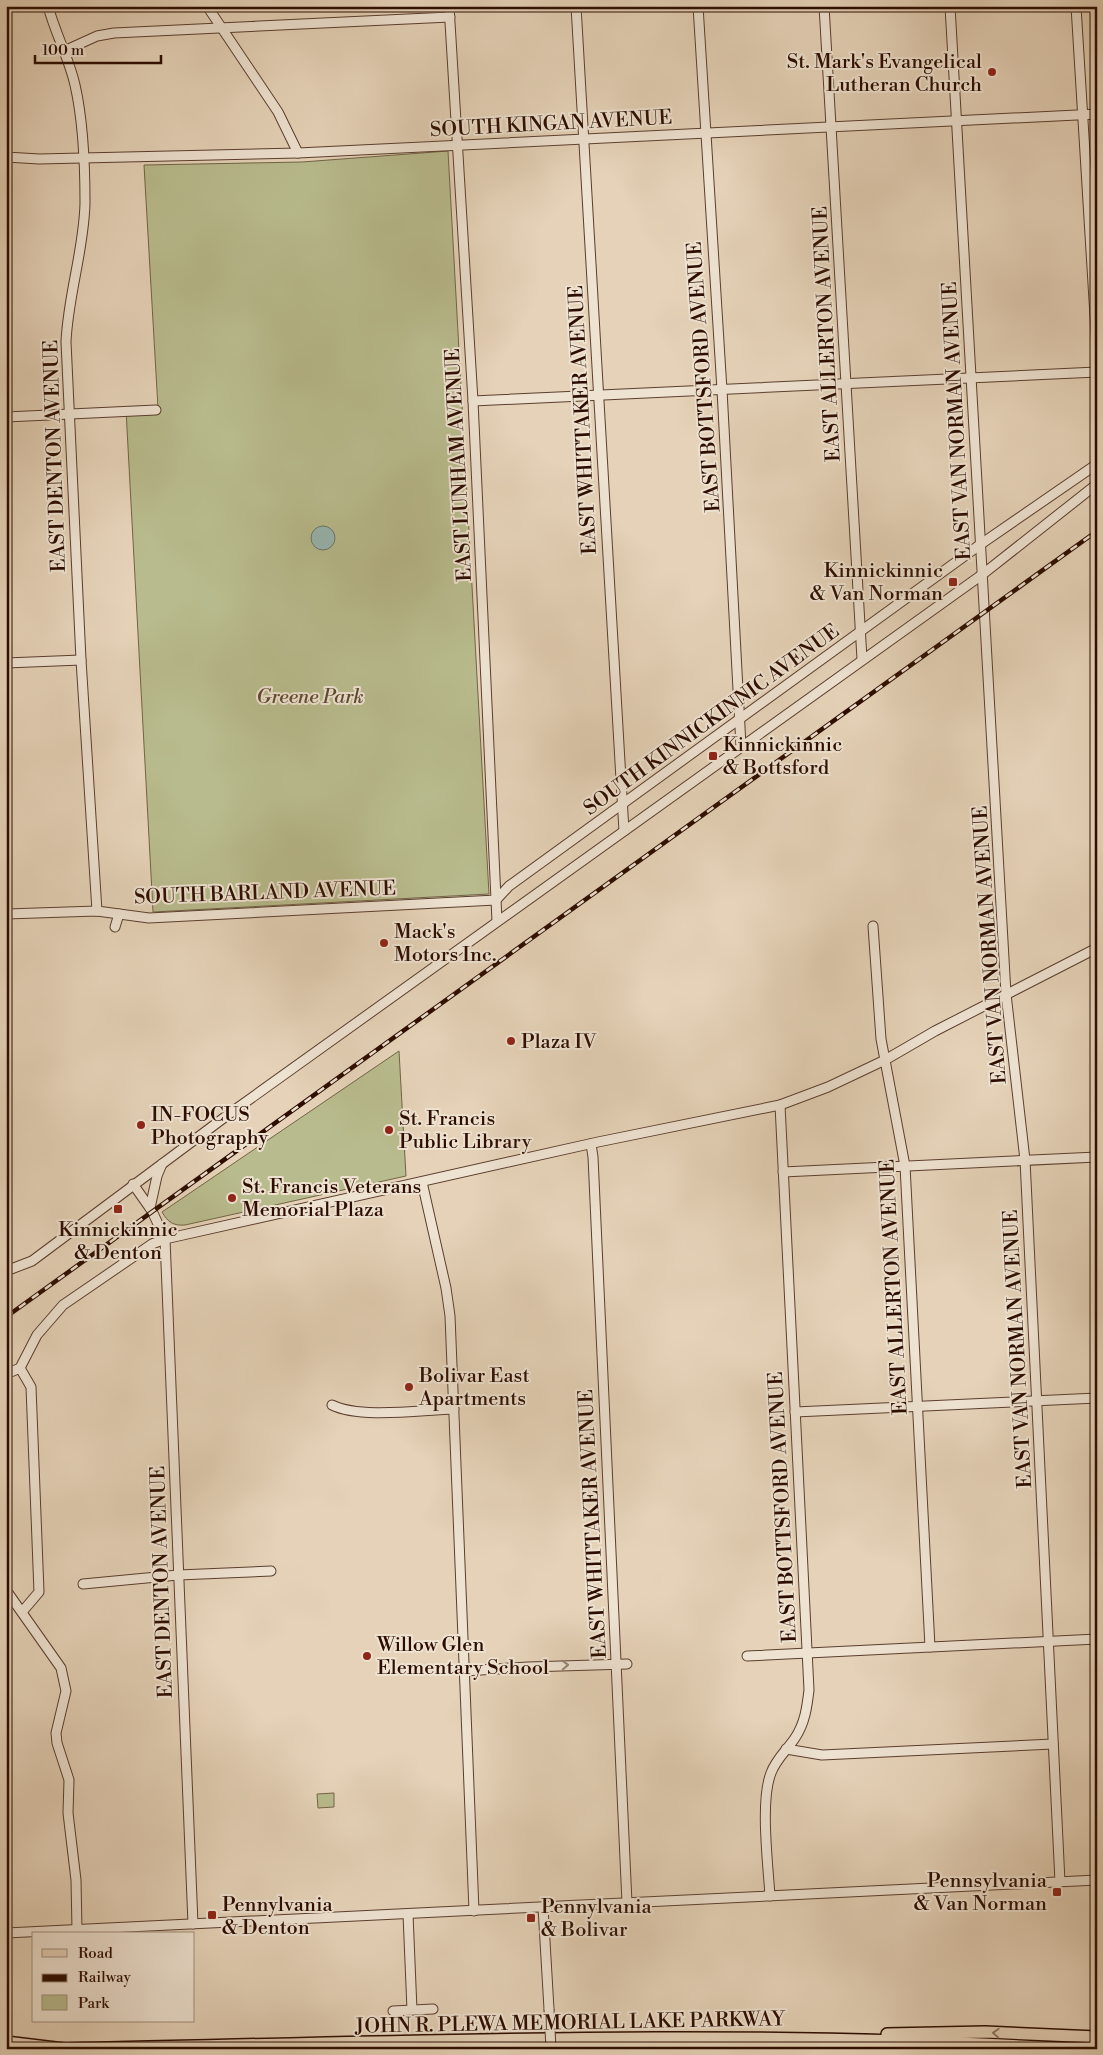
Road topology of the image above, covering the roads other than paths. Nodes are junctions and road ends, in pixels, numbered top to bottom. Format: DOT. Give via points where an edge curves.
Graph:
graph roads {
  1 [pos="48,6"];
  2 [pos="207,6"];
  3 [pos="449,6"];
  4 [pos="576,6"];
  5 [pos="698,6"];
  6 [pos="824,6"];
  7 [pos="950,6"];
  8 [pos="1076,6"];
  9 [pos="450,17"];
  10 [pos="220,28"];
  11 [pos="64,51"];
  12 [pos="1082,114"];
  13 [pos="1097,114"];
  14 [pos="957,121"];
  15 [pos="831,126"];
  16 [pos="705,134"];
  17 [pos="584,140"];
  18 [pos="457,145"];
  19 [pos="298,153"];
  20 [pos="6,157"];
  21 [pos="83,157"];
  22 [pos="1097,349"];
  23 [pos="1097,372"];
  24 [pos="971,378"];
  25 [pos="847,384"];
  26 [pos="722,390"];
  27 [pos="598,395"];
  28 [pos="473,401"];
  29 [pos="156,410"];
  30 [pos="69,414"];
  31 [pos="6,417"];
  32 [pos="1097,464"];
  33 [pos="1097,484"];
  34 [pos="981,544"];
  35 [pos="983,574"];
  36 [pos="860,632"];
  37 [pos="862,659"];
  38 [pos="81,660"];
  39 [pos="6,663"];
  40 [pos="741,720"];
  41 [pos="741,746"];
  42 [pos="623,805"];
  43 [pos="624,831"];
  44 [pos="496,900"];
  45 [pos="97,911"];
  46 [pos="6,914"];
  47 [pos="119,914"];
  48 [pos="497,921"];
  49 [pos="873,926"];
  50 [pos="115,927"];
  51 [pos="1097,948"];
  52 [pos="1006,994"];
  53 [pos="885,1060"];
  54 [pos="780,1105"];
  55 [pos="591,1144"];
  56 [pos="1097,1157"];
  57 [pos="1025,1160"];
  58 [pos="162,1164"];
  59 [pos="905,1166"];
  60 [pos="783,1172"];
  61 [pos="422,1182"];
  62 [pos="133,1184"];
  63 [pos="150,1208"];
  64 [pos="165,1239"];
  65 [pos="6,1271"];
  66 [pos="20,1368"];
  67 [pos="6,1374"];
  68 [pos="1097,1398"];
  69 [pos="1037,1400"];
  70 [pos="332,1405"];
  71 [pos="917,1406"];
  72 [pos="454,1409"];
  73 [pos="795,1412"];
  74 [pos="271,1571"];
  75 [pos="178,1575"];
  76 [pos="84,1584"];
  77 [pos="6,1590"];
  78 [pos="22,1612"];
  79 [pos="1097,1639"];
  80 [pos="1048,1641"];
  81 [pos="930,1647"];
  82 [pos="807,1653"];
  83 [pos="747,1656"];
  84 [pos="616,1664"];
  85 [pos="627,1664"];
  86 [pos="464,1671"];
  87 [pos="1054,1744"];
  88 [pos="786,1749"];
  89 [pos="1097,1880"];
  90 [pos="1060,1882"];
  91 [pos="770,1896"];
  92 [pos="627,1903"];
  93 [pos="543,1907"];
  94 [pos="474,1910"];
  95 [pos="408,1914"];
  96 [pos="193,1924"];
  97 [pos="77,1930"];
  98 [pos="6,1933"];
  99 [pos="433,2009"];
  100 [pos="412,2010"];
  101 [pos="393,2011"];
  102 [pos="732,2037"];
  103 [pos="1097,2038"];
  104 [pos="6,2042"];
  105 [pos="64,2049"];
  106 [pos="68,2049"];
  107 [pos="551,2049"];
  108 [pos="1073,2049"];
  1 -- 11 [label="street, EAST DENTON AVENUE"];
  2 -- 10 [label="street"];
  3 -- 9 [label="street, EAST LUNHAM AVENUE"];
  4 -- 17 [label="street, EAST WHITTAKER AVENUE"];
  5 -- 16 [label="street, EAST BOTTSFORD AVENUE"];
  6 -- 15 [label="street, EAST ALLERTON AVENUE"];
  7 -- 14 [label="street, EAST VAN NORMAN AVENUE"];
  8 -- 12 [label="street"];
  9 -- 10 [label="street"];
  9 -- 18 [label="street, EAST LUNHAM AVENUE"];
  10 -- 11 [label="street" via="114,33 97,36"];
  10 -- 19 [label="street" via="278,112"];
  11 -- 21 [label="street, EAST DENTON AVENUE" via="75,86"];
  12 -- 13 [label="street, SOUTH KINGAN AVENUE"];
  12 -- 14 [label="street, SOUTH KINGAN AVENUE"];
  12 -- 22 [label="street"];
  14 -- 15 [label="street, SOUTH KINGAN AVENUE"];
  14 -- 24 [label="street, EAST VAN NORMAN AVENUE"];
  15 -- 16 [label="street, SOUTH KINGAN AVENUE"];
  15 -- 25 [label="street, EAST ALLERTON AVENUE"];
  16 -- 17 [label="street, SOUTH KINGAN AVENUE"];
  16 -- 26 [label="street, EAST BOTTSFORD AVENUE"];
  17 -- 18 [label="street, SOUTH KINGAN AVENUE"];
  17 -- 27 [label="street, EAST WHITTAKER AVENUE"];
  18 -- 19 [label="street, SOUTH KINGAN AVENUE"];
  18 -- 28 [label="street, EAST LUNHAM AVENUE"];
  19 -- 21 [label="street, SOUTH KINGAN AVENUE"];
  20 -- 21 [label="street, SOUTH KINGAN AVENUE"];
  21 -- 30 [label="street, EAST DENTON AVENUE" via="85,203 82,242 67,317"];
  23 -- 24 [label="street"];
  24 -- 25 [label="street"];
  24 -- 34 [label="street, EAST VAN NORMAN AVENUE"];
  25 -- 26 [label="street"];
  25 -- 36 [label="street, EAST ALLERTON AVENUE"];
  26 -- 27 [label="street"];
  26 -- 40 [label="street, EAST BOTTSFORD AVENUE"];
  27 -- 28 [label="street"];
  27 -- 42 [label="street, EAST WHITTAKER AVENUE"];
  28 -- 44 [label="street, EAST LUNHAM AVENUE"];
  29 -- 30 [label="street"];
  30 -- 31 [label="street"];
  30 -- 38 [label="street, EAST DENTON AVENUE"];
  32 -- 34 [label="street, SOUTH KINNICKINNIC AVENUE"];
  33 -- 35 [label="street, SOUTH KINNICKINNIC AVENUE"];
  34 -- 35 [label="street, EAST VAN NORMAN AVENUE"];
  34 -- 36 [label="street, SOUTH KINNICKINNIC AVENUE"];
  35 -- 37 [label="street, SOUTH KINNICKINNIC AVENUE"];
  35 -- 52 [label="street, EAST VAN NORMAN AVENUE"];
  36 -- 37 [label="street, EAST ALLERTON AVENUE"];
  36 -- 40 [label="street, SOUTH KINNICKINNIC AVENUE"];
  37 -- 41 [label="street, SOUTH KINNICKINNIC AVENUE"];
  38 -- 39 [label="street"];
  38 -- 45 [label="street, EAST DENTON AVENUE"];
  40 -- 41 [label="street, EAST BOTTSFORD AVENUE"];
  40 -- 42 [label="street, SOUTH KINNICKINNIC AVENUE"];
  41 -- 43 [label="street, SOUTH KINNICKINNIC AVENUE"];
  42 -- 43 [label="street, EAST WHITTAKER AVENUE"];
  42 -- 44 [label="street, SOUTH KINNICKINNIC AVENUE" via="510,886"];
  43 -- 48 [label="street, SOUTH KINNICKINNIC AVENUE"];
  44 -- 47 [label="street, SOUTH BARLAND AVENUE" via="149,918"];
  44 -- 48 [label="street, EAST LUNHAM AVENUE"];
  45 -- 46 [label="street, SOUTH BARLAND AVENUE"];
  45 -- 47 [label="street, SOUTH BARLAND AVENUE"];
  47 -- 50 [label="street"];
  48 -- 58 [label="street, SOUTH KINNICKINNIC AVENUE"];
  49 -- 53 [label="street, EAST ALLERTON AVENUE" via="878,1013"];
  51 -- 52 [label="street"];
  52 -- 53 [label="street"];
  52 -- 57 [label="street, EAST VAN NORMAN AVENUE"];
  53 -- 54 [label="street"];
  53 -- 59 [label="street, EAST ALLERTON AVENUE"];
  54 -- 55 [label="street"];
  54 -- 60 [label="street, EAST BOTTSFORD AVENUE"];
  55 -- 61 [label="street"];
  55 -- 84 [label="street, EAST WHITTAKER AVENUE"];
  56 -- 57 [label="street"];
  57 -- 59 [label="street"];
  57 -- 69 [label="street, EAST VAN NORMAN AVENUE"];
  58 -- 62 [label="street, SOUTH KINNICKINNIC AVENUE"];
  58 -- 63 [label="street"];
  59 -- 60 [label="street"];
  59 -- 71 [label="street, EAST ALLERTON AVENUE"];
  60 -- 73 [label="street, EAST BOTTSFORD AVENUE"];
  61 -- 64 [label="street"];
  61 -- 72 [label="street" via="449,1307"];
  62 -- 63 [label="street"];
  62 -- 65 [label="street, SOUTH KINNICKINNIC AVENUE" via="32,1261"];
  63 -- 64 [label="street"];
  64 -- 66 [label="street" via="148,1246 63,1305 37,1335"];
  64 -- 75 [label="street, EAST DENTON AVENUE"];
  66 -- 67 [label="street"];
  66 -- 78 [label="street" via="31,1387 39,1592"];
  68 -- 69 [label="street"];
  69 -- 71 [label="street"];
  69 -- 80 [label="street, EAST VAN NORMAN AVENUE"];
  70 -- 72 [label="street" via="360,1413"];
  71 -- 73 [label="street"];
  71 -- 81 [label="street, EAST ALLERTON AVENUE"];
  72 -- 86 [label="street"];
  73 -- 82 [label="street, EAST BOTTSFORD AVENUE"];
  74 -- 75 [label="street"];
  75 -- 76 [label="street"];
  75 -- 96 [label="street, EAST DENTON AVENUE"];
  77 -- 78 [label="street"];
  78 -- 97 [label="street" via="61,1668 65,1679 66,1690 56,1733 68,1780"];
  79 -- 80 [label="street"];
  80 -- 81 [label="street"];
  80 -- 87 [label="street, EAST VAN NORMAN AVENUE"];
  81 -- 82 [label="street"];
  82 -- 83 [label="street"];
  82 -- 88 [label="street, EAST BOTTSFORD AVENUE" via="807,1710 796,1737"];
  84 -- 85 [label="street"];
  86 -- 84 [label="street, one-way"];
  84 -- 92 [label="street, EAST WHITTAKER AVENUE"];
  86 -- 94 [label="street"];
  87 -- 88 [label="street" via="822,1755"];
  87 -- 90 [label="street, EAST VAN NORMAN AVENUE"];
  88 -- 91 [label="street, EAST BOTTSFORD AVENUE" via="770,1773 766,1796"];
  89 -- 90 [label="street"];
  90 -- 91 [label="street"];
  91 -- 92 [label="street"];
  92 -- 93 [label="street"];
  93 -- 94 [label="street"];
  93 -- 107 [label="street, bridge"];
  94 -- 95 [label="street"];
  95 -- 96 [label="street"];
  95 -- 100 [label="street"];
  96 -- 97 [label="street"];
  97 -- 98 [label="street"];
  99 -- 100 [label="street"];
  100 -- 101 [label="street"];
  103 -- 102 [label="main road, one-way" via="985,2032"];
  102 -- 106 [label="main road, JOHN R. PLEWA MEMORIAL LAKE PARKWAY"];
  102 -- 108 [label="main road, JOHN R. PLEWA MEMORIAL LAKE PARKWAY" via="1006,2044"];
  104 -- 105 [label="main road"];
}
